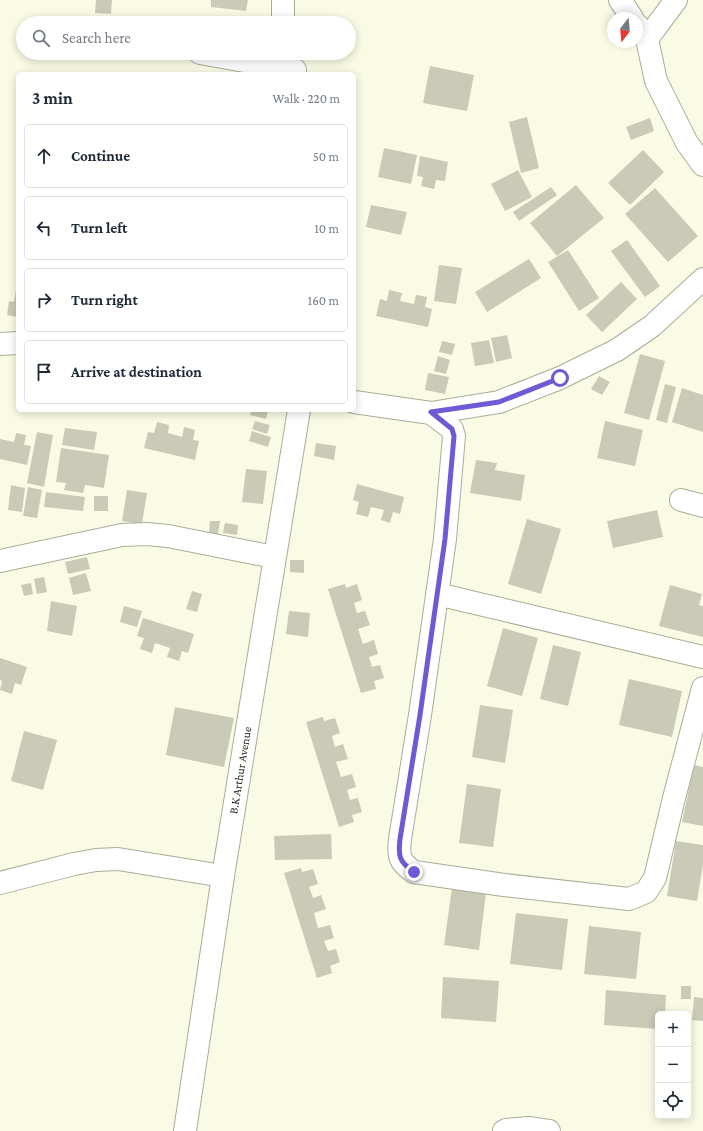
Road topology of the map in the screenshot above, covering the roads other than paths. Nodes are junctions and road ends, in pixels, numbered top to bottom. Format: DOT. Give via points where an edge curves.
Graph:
graph roads {
  1 [pos="283,0"];
  2 [pos="620,0"];
  3 [pos="676,0"];
  4 [pos="628,12"];
  5 [pos="283,16"];
  6 [pos="643,31"];
  7 [pos="643,36"];
  8 [pos="251,60"];
  9 [pos="294,66"];
  10 [pos="703,165"];
  11 [pos="703,279"];
  12 [pos="16,343"];
  13 [pos="0,344"];
  14 [pos="356,402"];
  15 [pos="299,412"];
  16 [pos="431,412"];
  17 [pos="681,500"];
  18 [pos="703,506"];
  19 [pos="274,557"];
  20 [pos="0,561"];
  21 [pos="437,594"];
  22 [pos="703,657"];
  23 [pos="703,688"];
  24 [pos="223,876"];
  25 [pos="0,883"];
  26 [pos="185,1131"];
  27 [pos="504,1131"];
  28 [pos="549,1131"];
  1 -- 5 [label="street"];
  2 -- 4 [label="street"];
  3 -- 6 [label="street"];
  7 -- 10 [label="street" via="656,81 687,143"];
  8 -- 9 [label="street"];
  11 -- 16 [label="street" via="652,326 617,350 560,378 499,402"];
  12 -- 13 [label="street"];
  14 -- 16 [label="street"];
  15 -- 19 [label="street, B.K Arthur Avenue"];
  16 -- 21 [label="street" via="452,429 454,436 445,539"];
  17 -- 18 [label="street"];
  19 -- 20 [label="street" via="147,534 122,535"];
  19 -- 24 [label="street, B.K Arthur Avenue"];
  21 -- 22 [label="street"];
  21 -- 23 [label="street" via="399,850 400,860 414,872 629,899 646,892 655,878"];
  24 -- 25 [label="street" via="118,859 103,859"];
  24 -- 26 [label="street, B.K Arthur Avenue"];
  27 -- 28 [label="street" via="528,1128"];
}
